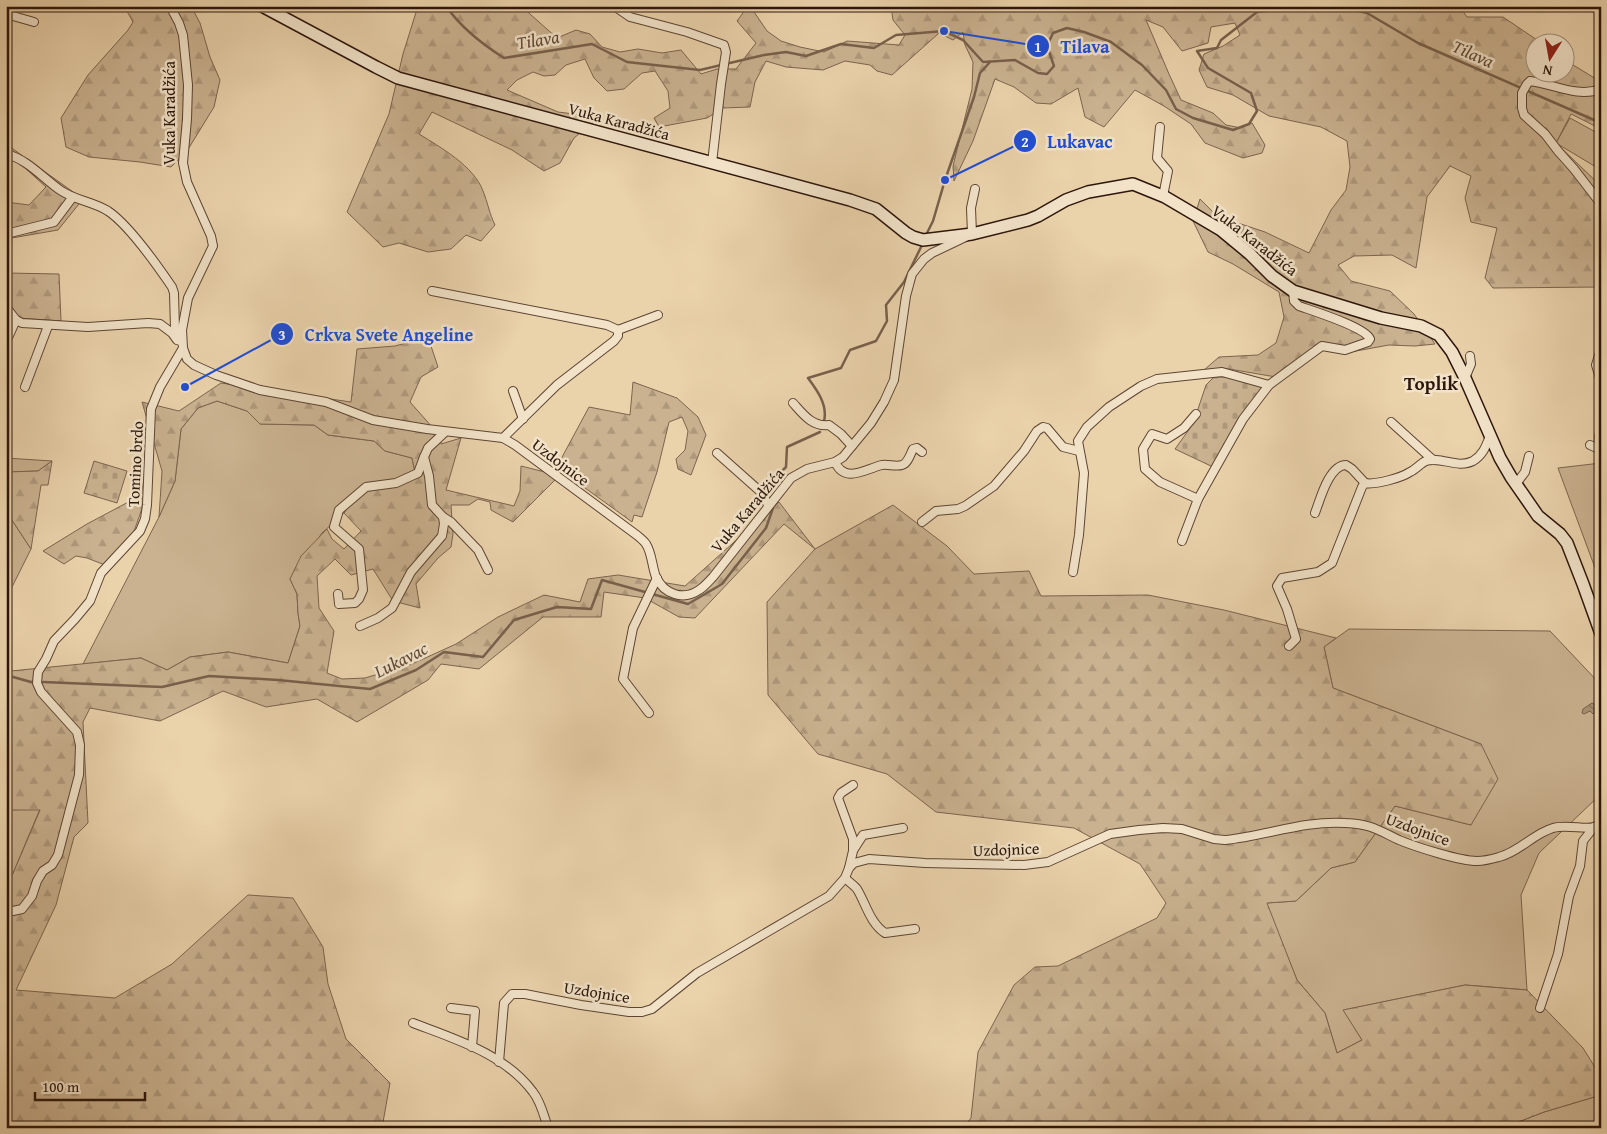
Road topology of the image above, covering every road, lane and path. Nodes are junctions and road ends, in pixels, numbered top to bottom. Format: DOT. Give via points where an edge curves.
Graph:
graph roads {
  1 [pos="170,6"];
  2 [pos="262,6"];
  3 [pos="614,6"];
  4 [pos="6,14"];
  5 [pos="34,22"];
  6 [pos="1601,89"];
  7 [pos="1160,127"];
  8 [pos="6,154"];
  9 [pos="712,163"];
  10 [pos="975,189"];
  11 [pos="1163,196"];
  12 [pos="72,198"];
  13 [pos="1601,204"];
  14 [pos="6,234"];
  15 [pos="972,234"];
  16 [pos="1293,291"];
  17 [pos="432,292"];
  18 [pos="6,307"];
  19 [pos="658,315"];
  20 [pos="16,320"];
  21 [pos="48,326"];
  22 [pos="618,330"];
  23 [pos="6,342"];
  24 [pos="183,348"];
  25 [pos="1601,349"];
  26 [pos="1470,356"];
  27 [pos="1465,378"];
  28 [pos="1601,382"];
  29 [pos="1268,385"];
  30 [pos="25,387"];
  31 [pos="513,391"];
  32 [pos="793,404"];
  33 [pos="1196,414"];
  34 [pos="523,419"];
  35 [pos="1391,422"];
  36 [pos="445,432"];
  37 [pos="1490,436"];
  38 [pos="1599,436"];
  39 [pos="503,438"];
  40 [pos="1590,445"];
  41 [pos="852,446"];
  42 [pos="1600,449"];
  43 [pos="1079,451"];
  44 [pos="922,452"];
  45 [pos="717,453"];
  46 [pos="1530,456"];
  47 [pos="424,457"];
  48 [pos="1433,460"];
  49 [pos="835,462"];
  50 [pos="1365,482"];
  51 [pos="1516,484"];
  52 [pos="1198,499"];
  53 [pos="768,506"];
  54 [pos="1315,514"];
  55 [pos="442,517"];
  56 [pos="922,522"];
  57 [pos="1182,541"];
  58 [pos="488,570"];
  59 [pos="1073,572"];
  60 [pos="657,578"];
  61 [pos="338,594"];
  62 [pos="360,626"];
  63 [pos="1601,634"];
  64 [pos="1289,646"];
  65 [pos="649,713"];
  66 [pos="853,785"];
  67 [pos="1597,825"];
  68 [pos="903,828"];
  69 [pos="853,851"];
  70 [pos="848,868"];
  71 [pos="845,878"];
  72 [pos="6,909"];
  73 [pos="915,929"];
  74 [pos="451,1008"];
  75 [pos="1540,1008"];
  76 [pos="413,1023"];
  77 [pos="472,1047"];
  78 [pos="499,1062"];
  79 [pos="548,1128"];
  1 -- 24 [label="street, Vuka Karadžića" via="183,35 188,85 182,163 212,236 213,246 188,298 182,330"];
  2 -- 9 [label="street, Vuka Karadžića" via="398,78"];
  3 -- 9 [label="street" via="630,16 724,45 726,52"];
  4 -- 5 [label="street"];
  6 -- 13 [label="street" via="1595,92 1570,91 1530,82 1523,90 1522,108 1524,116 1545,134"];
  7 -- 11 [label="street" via="1158,158 1168,171"];
  8 -- 12 [label="street" via="20,158"];
  9 -- 15 [label="street, Vuka Karadžića" via="876,209 913,238 923,240"];
  10 -- 15 [label="street"];
  11 -- 15 [label="street, Vuka Karadžića" via="1132,184 1088,192 1028,220"];
  11 -- 16 [label="street, Vuka Karadžića" via="1221,230"];
  12 -- 14 [label="street" via="54,222"];
  12 -- 24 [label="street" via="91,203 120,222 168,282 174,293 175,328"];
  15 -- 41 [label="street, Vuka Karadžića" via="932,253 912,274 894,380 871,423"];
  16 -- 27 [label="street, Vuka Karadžića" via="1381,318 1421,326 1438,335 1452,352"];
  16 -- 29 [label="street, Vuka Karadžića" via="1294,301 1299,306 1354,327 1370,339 1345,350 1322,346"];
  17 -- 22 [label="street" via="607,325"];
  18 -- 20 [label="street"];
  19 -- 22 [label="street"];
  20 -- 21 [label="street"];
  20 -- 23 [label="street"];
  21 -- 24 [label="street" via="160,324"];
  21 -- 30 [label="street"];
  22 -- 34 [label="street" via="614,341 557,385"];
  24 -- 36 [label="street" via="187,359 194,364 260,390 326,402 372,420"];
  24 -- 72 [label="street, Tomino brdo" via="160,386 151,409 147,505 140,531 100,573 90,601 54,641 38,672 37,683 41,692 78,732 79,775 58,855 52,865 43,870 32,896 22,909"];
  25 -- 28 [label="street" via="1596,365"];
  26 -- 27 [label="street" via="1471,364"];
  27 -- 37 [label="street, Vuka Karadžića"];
  29 -- 43 [label="street" via="1222,372 1157,379 1109,407 1087,427 1078,441"];
  29 -- 52 [label="street, Vuka Karadžića" via="1244,419"];
  31 -- 34 [label="street"];
  32 -- 41 [label="street" via="807,418 821,426 829,425"];
  33 -- 52 [label="street" via="1184,428 1167,439 1152,434 1143,449 1144,470 1160,482"];
  34 -- 39 [label="street"];
  35 -- 48 [label="street"];
  36 -- 39 [label="street, Uzdojnice"];
  36 -- 47 [label="street" via="428,448"];
  37 -- 48 [label="street" via="1484,452 1471,462 1457,464"];
  37 -- 51 [label="street, Vuka Karadžića"];
  38 -- 42 [label="street"];
  39 -- 60 [label="street, Uzdojnice" via="647,544"];
  40 -- 42 [label="street"];
  41 -- 49 [label="street, Vuka Karadžića"];
  43 -- 56 [label="street" via="1063,446 1043,427 1037,430 994,486 965,506 936,512"];
  43 -- 59 [label="street" via="1084,473"];
  44 -- 49 [label="street" via="913,449 901,466 874,467 856,474 839,471"];
  45 -- 53 [label="street" via="762,493"];
  46 -- 51 [label="street" via="1525,472"];
  47 -- 55 [label="street" via="432,505"];
  47 -- 61 [label="street" via="418,473 396,483 366,487 339,510 334,527 359,550 363,590 355,603 339,604"];
  48 -- 50 [label="street" via="1397,478 1374,484"];
  49 -- 53 [label="street, Vuka Karadžića" via="790,478"];
  50 -- 54 [label="street" via="1352,468 1342,465 1325,485"];
  50 -- 64 [label="street" via="1332,563 1318,572 1282,578 1277,586 1296,638"];
  51 -- 63 [label="street, Vuka Karadžića" via="1538,516 1567,542"];
  52 -- 57 [label="street, Vuka Karadžića"];
  53 -- 60 [label="street, Vuka Karadžića" via="713,577 699,590 680,596 664,588"];
  55 -- 58 [label="street" via="478,550"];
  55 -- 62 [label="street" via="442,536 411,572 392,608"];
  60 -- 65 [label="street" via="633,628 623,679"];
  66 -- 69 [label="street" via="838,798 853,839"];
  67 -- 70 [label="street, Uzdojnice" via="1552,828 1508,854 1476,861 1425,849 1367,825 1344,822 1318,823 1225,840 1182,829 1139,830 1110,834 1048,862 1024,866 869,859"];
  67 -- 75 [label="street" via="1583,841 1558,954"];
  68 -- 69 [label="street" via="863,834"];
  69 -- 70 [label="street"];
  70 -- 71 [label="street, Uzdojnice"];
  71 -- 73 [label="street" via="856,887 874,924 880,929 885,932"];
  71 -- 78 [label="street, Uzdojnice" via="829,896 697,973 652,1010 629,1012 512,994 504,1003"];
  74 -- 77 [label="street" via="475,1011"];
  76 -- 77 [label="street"];
  77 -- 78 [label="street"];
  78 -- 79 [label="street" via="533,1092"];
}
